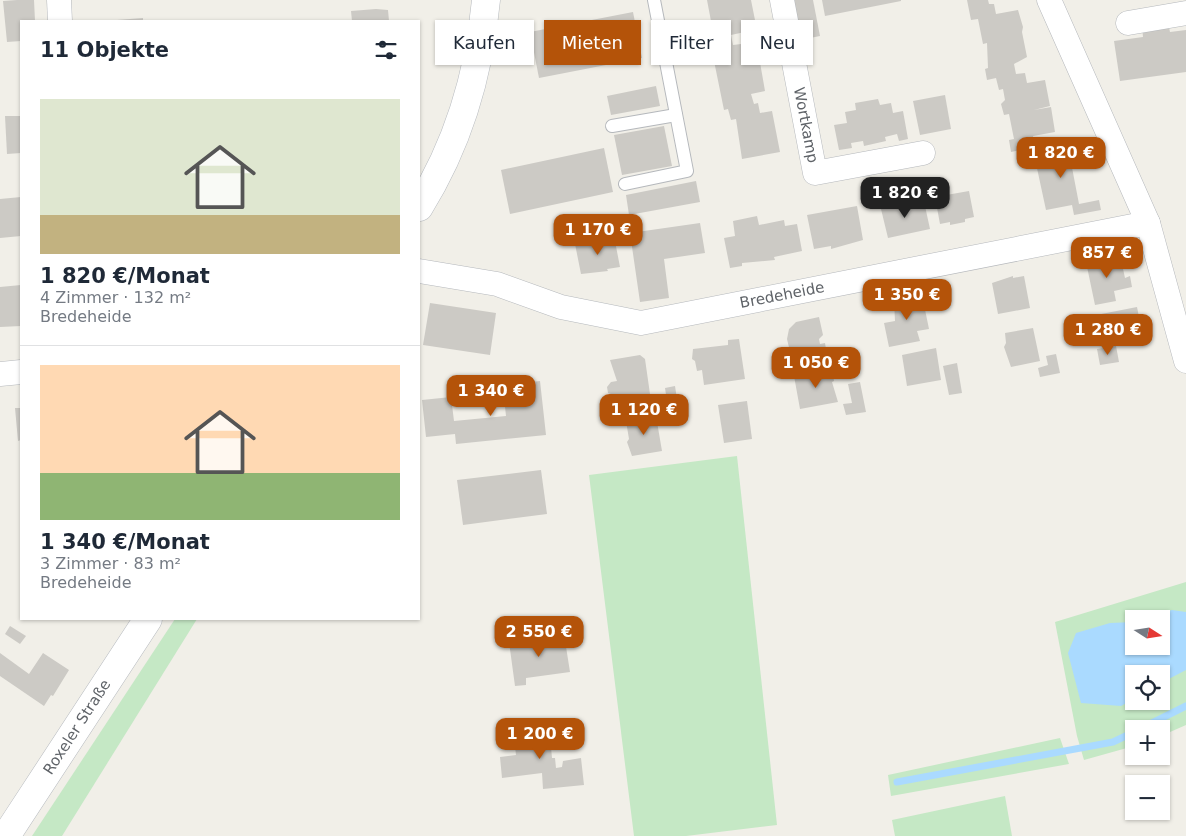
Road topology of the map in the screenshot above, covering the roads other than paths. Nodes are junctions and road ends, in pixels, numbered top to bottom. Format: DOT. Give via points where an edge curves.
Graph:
graph roads {
  1 [pos="59,0"];
  2 [pos="486,0"];
  3 [pos="654,0"];
  4 [pos="782,0"];
  5 [pos="1050,0"];
  6 [pos="1186,13"];
  7 [pos="60,20"];
  8 [pos="1128,23"];
  9 [pos="676,115"];
  10 [pos="612,126"];
  11 [pos="923,153"];
  12 [pos="625,184"];
  13 [pos="420,205"];
  14 [pos="1148,223"];
  15 [pos="420,271"];
  16 [pos="1184,351"];
  17 [pos="20,372"];
  18 [pos="0,374"];
  19 [pos="147,620"];
  20 [pos="6,836"];
  1 -- 7 [label="street"];
  2 -- 13 [label="main road" via="478,61 461,124 447,159"];
  3 -- 9 [label="lane"];
  4 -- 11 [label="street, Wortkamp" via="816,173"];
  5 -- 14 [label="street"];
  6 -- 8 [label="street"];
  9 -- 10 [label="lane"];
  9 -- 12 [label="lane" via="688,171"];
  14 -- 15 [label="street, Bredeheide" via="641,323 561,308 498,284"];
  14 -- 16 [label="street"];
  17 -- 18 [label="street"];
  19 -- 20 [label="main road, Roxeler Straße"];
}
